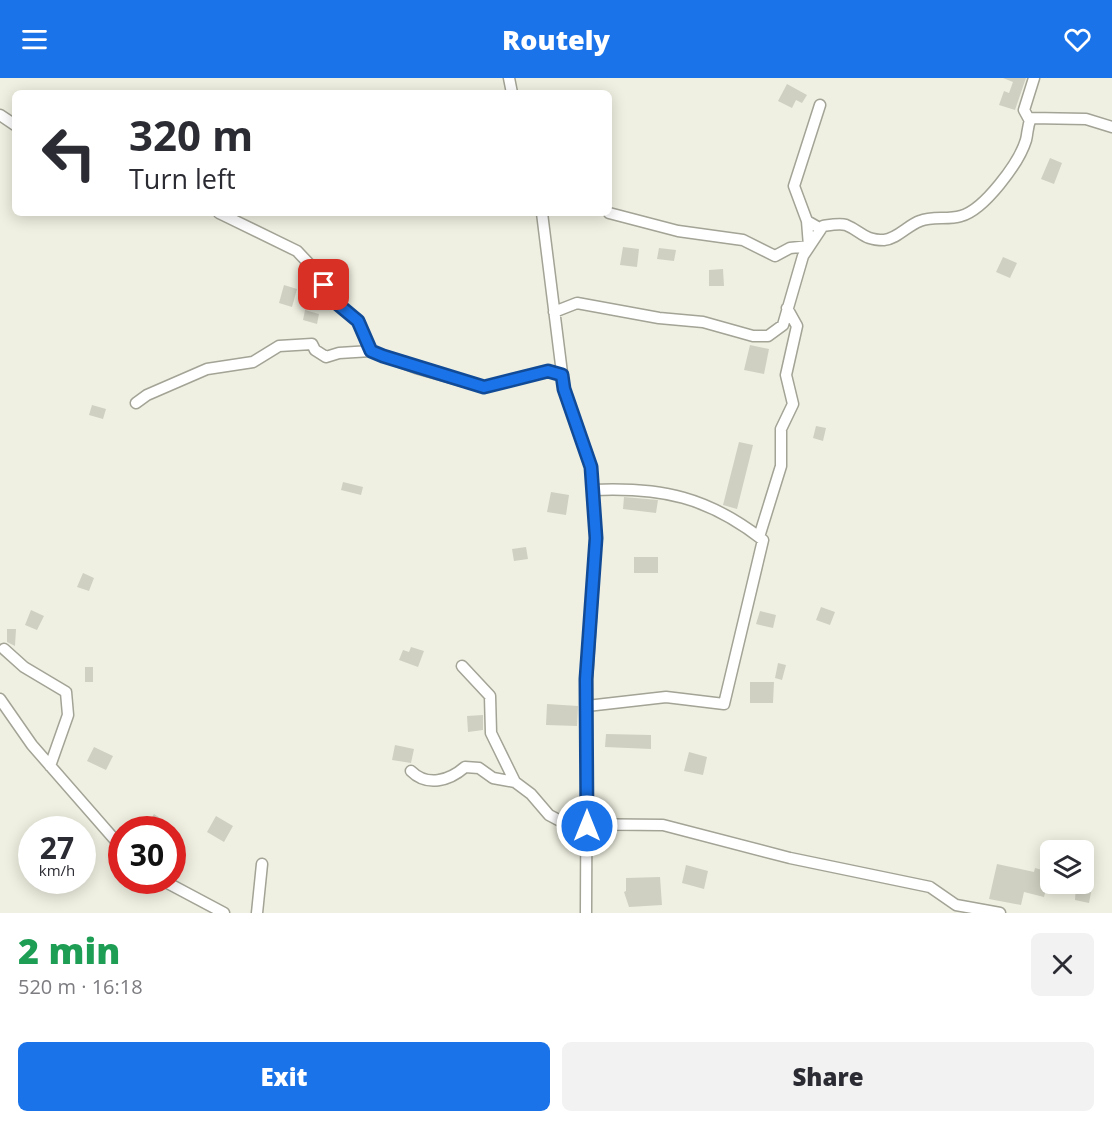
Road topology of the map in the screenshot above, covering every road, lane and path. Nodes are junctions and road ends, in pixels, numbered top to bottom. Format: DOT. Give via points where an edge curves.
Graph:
graph roads {
  1 [pos="1034,78"];
  2 [pos="819,105"];
  3 [pos="1030,121"];
  4 [pos="1112,127"];
  5 [pos="612,214"];
  6 [pos="225,216"];
  7 [pos="542,216"];
  8 [pos="807,220"];
  9 [pos="821,229"];
  10 [pos="809,246"];
  11 [pos="787,308"];
  12 [pos="554,312"];
  13 [pos="371,351"];
  14 [pos="562,375"];
  15 [pos="136,403"];
  16 [pos="593,490"];
  17 [pos="759,537"];
  18 [pos="4,649"];
  19 [pos="462,666"];
  20 [pos="0,699"];
  21 [pos="587,706"];
  22 [pos="50,766"];
  23 [pos="411,771"];
  24 [pos="515,782"];
  25 [pos="587,826"];
  26 [pos="108,832"];
  27 [pos="262,864"];
  28 [pos="186,893"];
  29 [pos="224,913"];
  30 [pos="257,913"];
  31 [pos="586,913"];
  32 [pos="1000,913"];
  1 -- 3 [label="street" via="1024,110"];
  2 -- 8 [label="street" via="794,186"];
  3 -- 4 [label="street" via="1086,119"];
  3 -- 9 [label="street" via="1026,140 1007,173 990,197 963,216 922,220 888,240 866,239 845,224"];
  5 -- 10 [label="street" via="678,231 743,240 775,256 790,248"];
  6 -- 13 [label="street" via="297,251 334,301 358,321"];
  7 -- 12 [label="street"];
  8 -- 9 [label="street"];
  8 -- 10 [label="street"];
  9 -- 10 [label="street"];
  10 -- 11 [label="street"];
  11 -- 12 [label="street" via="783,325 768,336 577,303"];
  11 -- 17 [label="street" via="796,326 786,375 793,404 782,429 782,466"];
  12 -- 14 [label="street"];
  13 -- 14 [label="street" via="484,387 548,371"];
  13 -- 15 [label="street" via="326,357 312,344 279,346 253,362 207,369 147,394"];
  14 -- 16 [label="street" via="591,467"];
  16 -- 17 [label="street" via="648,490 683,497 729,515"];
  16 -- 21 [label="street" via="596,538"];
  17 -- 21 [label="street" via="763,540 724,704 666,697"];
  18 -- 22 [label="street" via="24,667 66,692 68,715"];
  19 -- 24 [label="street" via="490,696 491,733"];
  20 -- 22 [label="street"];
  21 -- 25 [label="street"];
  22 -- 26 [label="street"];
  23 -- 24 [label="street" via="420,780 431,781 456,775 465,768 479,768 493,778"];
  24 -- 25 [label="street" via="549,816 566,824"];
  25 -- 31 [label="street"];
  25 -- 32 [label="street" via="663,825 930,888 957,905"];
  27 -- 30 [label="street"];
  28 -- 29 [label="street"];
}
